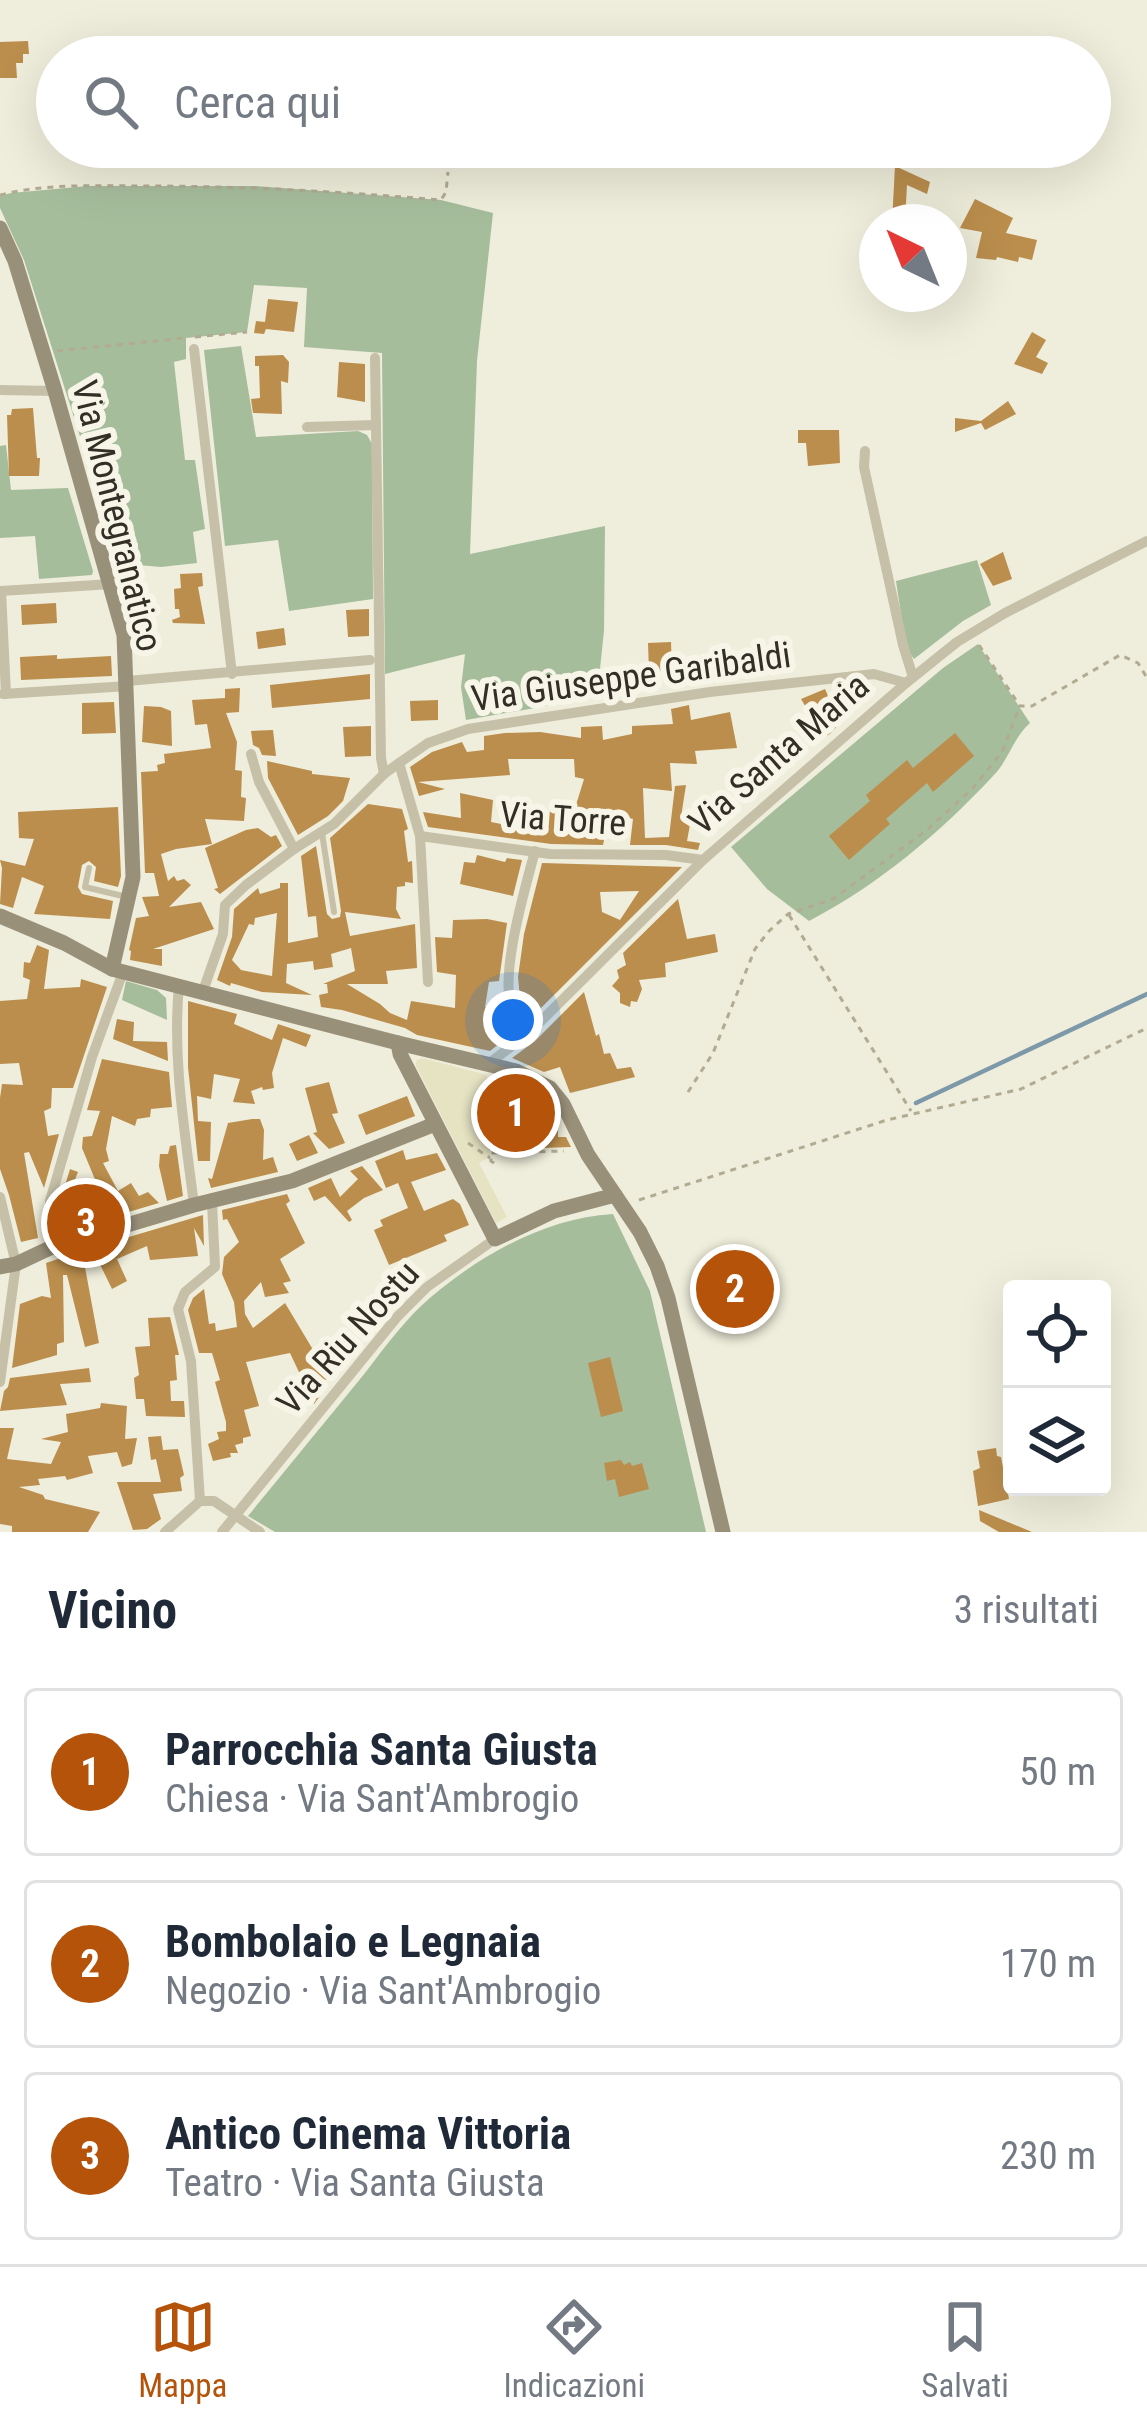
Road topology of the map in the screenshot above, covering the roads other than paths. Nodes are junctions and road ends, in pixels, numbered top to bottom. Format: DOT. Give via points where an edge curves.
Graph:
graph roads {
  1 [pos="0,227"];
  2 [pos="194,349"];
  3 [pos="375,358"];
  4 [pos="0,390"];
  5 [pos="56,391"];
  6 [pos="376,425"];
  7 [pos="307,427"];
  8 [pos="865,451"];
  9 [pos="1147,541"];
  10 [pos="112,584"];
  11 [pos="370,660"];
  12 [pos="232,674"];
  13 [pos="909,680"];
  14 [pos="128,683"];
  15 [pos="3,694"];
  16 [pos="250,754"];
  17 [pos="398,764"];
  18 [pos="384,774"];
  19 [pos="322,832"];
  20 [pos="420,836"];
  21 [pos="294,849"];
  22 [pos="535,851"];
  23 [pos="704,860"];
  24 [pos="89,868"];
  25 [pos="129,898"];
  26 [pos="334,913"];
  27 [pos="0,916"];
  28 [pos="118,970"];
  29 [pos="428,982"];
  30 [pos="179,986"];
  31 [pos="203,992"];
  32 [pos="528,1034"];
  33 [pos="398,1043"];
  34 [pos="488,1064"];
  35 [pos="435,1124"];
  36 [pos="0,1197"];
  37 [pos="618,1200"];
  38 [pos="212,1202"];
  39 [pos="194,1205"];
  40 [pos="495,1240"];
  41 [pos="50,1248"];
  42 [pos="8,1266"];
  43 [pos="0,1382"];
  44 [pos="200,1501"];
  45 [pos="235,1516"];
  46 [pos="165,1532"];
  47 [pos="222,1532"];
  48 [pos="260,1532"];
  49 [pos="723,1532"];
  1 -- 5 [label="street, Via Montegranatico"];
  2 -- 12 [label="street"];
  3 -- 6 [label="street"];
  4 -- 5 [label="street"];
  5 -- 10 [label="street, Via Montegranatico"];
  6 -- 7 [label="street"];
  6 -- 18 [label="street"];
  8 -- 13 [label="street"];
  9 -- 13 [label="street, Via Santa Maria" via="1005,613"];
  10 -- 14 [label="street, Via Montegranatico"];
  10 -- 15 [label="street" via="1,591"];
  11 -- 12 [label="street"];
  12 -- 14 [label="street"];
  13 -- 17 [label="street, Via Giuseppe Garibaldi" via="874,674 514,721 428,743"];
  13 -- 23 [label="street, Via Santa Maria"];
  14 -- 15 [label="street"];
  14 -- 25 [label="street, Via Montegranatico"];
  16 -- 21 [label="street"];
  17 -- 18 [label="street, Via Giuseppe Garibaldi"];
  17 -- 20 [label="street"];
  18 -- 19 [label="street, Via Giuseppe Garibaldi"];
  19 -- 21 [label="street, Via Giuseppe Garibaldi"];
  19 -- 26 [label="lane"];
  20 -- 22 [label="street, Via Torre"];
  20 -- 29 [label="street"];
  21 -- 31 [label="street, Via Giuseppe Garibaldi" via="225,905"];
  22 -- 23 [label="street, Via Torre"];
  22 -- 32 [label="street" via="509,976 512,1012"];
  23 -- 32 [label="street, Via Santa Maria"];
  24 -- 25 [label="lane" via="85,887"];
  25 -- 28 [label="street, Via Montegranatico"];
  27 -- 28 [label="street"];
  28 -- 30 [label="street"];
  28 -- 41 [label="street, Via Montegranatico" via="50,1202"];
  30 -- 31 [label="street"];
  30 -- 39 [label="street" via="179,1084"];
  31 -- 33 [label="street"];
  32 -- 34 [label="street, Via Santa Maria"];
  33 -- 34 [label="street"];
  33 -- 35 [label="street"];
  34 -- 37 [label="street" via="550,1088"];
  35 -- 38 [label="street" via="292,1181"];
  35 -- 40 [label="street"];
  36 -- 42 [label="street"];
  37 -- 40 [label="street, Via Riu Nostu" via="554,1211"];
  37 -- 49 [label="street" via="668,1298"];
  38 -- 39 [label="street"];
  38 -- 44 [label="street" via="215,1267 178,1309 190,1361"];
  39 -- 41 [label="street"];
  40 -- 45 [label="street, Via Riu Nostu" via="397,1317"];
  41 -- 42 [label="street"];
  42 -- 43 [label="street"];
  44 -- 45 [label="street"];
  44 -- 46 [label="street"];
  45 -- 47 [label="street, Via Riu Nostu"];
  45 -- 48 [label="street"];
}
